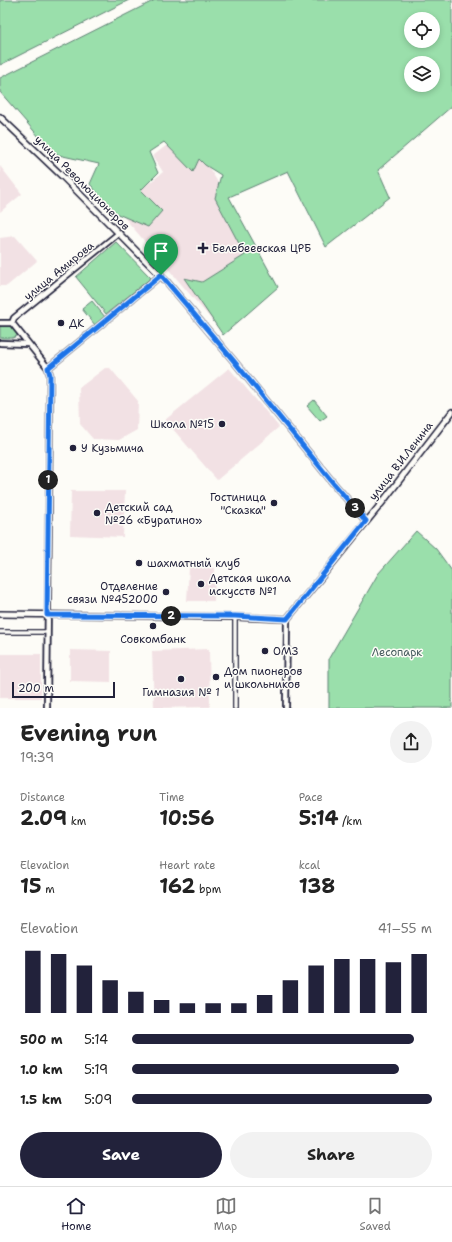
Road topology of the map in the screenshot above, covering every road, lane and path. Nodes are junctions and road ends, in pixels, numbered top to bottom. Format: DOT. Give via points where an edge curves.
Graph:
graph roads {
  1 [pos="0,117"];
  2 [pos="119,233"];
  3 [pos="161,275"];
  4 [pos="0,323"];
  5 [pos="12,323"];
  6 [pos="0,343"];
  7 [pos="28,344"];
  8 [pos="48,368"];
  9 [pos="452,412"];
  10 [pos="366,521"];
  11 [pos="0,614"];
  12 [pos="47,615"];
  13 [pos="235,616"];
  14 [pos="287,619"];
  15 [pos="0,632"];
  16 [pos="47,632"];
  17 [pos="46,708"];
  18 [pos="235,708"];
  19 [pos="286,708"];
  1 -- 2 [label="main road, улица Революционеров"];
  2 -- 3 [label="main road, улица Революционеров"];
  2 -- 5 [label="street, улица Амирова" via="14,318"];
  3 -- 8 [label="street"];
  3 -- 10 [label="main road, улица Революционеров"];
  4 -- 5 [label="street"];
  5 -- 7 [label="street"];
  6 -- 7 [label="street"];
  7 -- 8 [label="street"];
  8 -- 12 [label="street" via="50,375"];
  9 -- 10 [label="main road, улица В.И.Ленина"];
  10 -- 14 [label="main road, улица В.И.Ленина"];
  11 -- 12 [label="main road"];
  12 -- 13 [label="main road"];
  12 -- 16 [label="street"];
  13 -- 14 [label="main road"];
  13 -- 18 [label="street"];
  14 -- 19 [label="street"];
  15 -- 16 [label="street"];
  16 -- 17 [label="street"];
}
